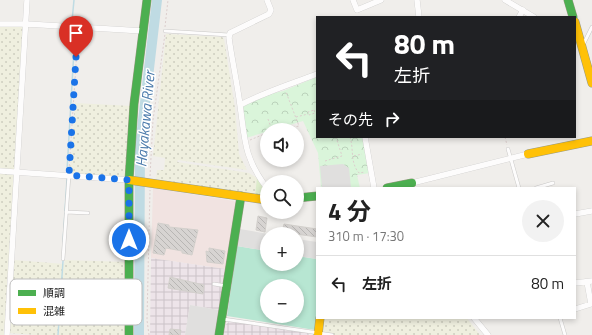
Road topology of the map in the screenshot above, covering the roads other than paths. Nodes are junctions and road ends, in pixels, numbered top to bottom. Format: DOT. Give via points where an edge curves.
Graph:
graph roads {
  1 [pos="27,0"];
  2 [pos="147,0"];
  3 [pos="267,0"];
  4 [pos="353,0"];
  5 [pos="381,0"];
  6 [pos="417,0"];
  7 [pos="506,0"];
  8 [pos="568,0"];
  9 [pos="523,10"];
  10 [pos="419,16"];
  11 [pos="520,16"];
  12 [pos="532,16"];
  13 [pos="574,16"];
  14 [pos="0,24"];
  15 [pos="27,24"];
  16 [pos="576,27"];
  17 [pos="592,27"];
  18 [pos="143,31"];
  19 [pos="165,31"];
  20 [pos="229,35"];
  21 [pos="579,42"];
  22 [pos="316,74"];
  23 [pos="592,83"];
  24 [pos="240,105"];
  25 [pos="365,138"];
  26 [pos="592,141"];
  27 [pos="508,149"];
  28 [pos="528,154"];
  29 [pos="511,158"];
  30 [pos="0,171"];
  31 [pos="18,172"];
  32 [pos="69,175"];
  33 [pos="260,177"];
  34 [pos="131,180"];
  35 [pos="412,183"];
  36 [pos="553,183"];
  37 [pos="374,187"];
  38 [pos="392,187"];
  39 [pos="519,187"];
  40 [pos="539,187"];
  41 [pos="241,196"];
  42 [pos="316,196"];
  43 [pos="304,197"];
  44 [pos="260,199"];
  45 [pos="592,211"];
  46 [pos="66,212"];
  47 [pos="88,213"];
  48 [pos="576,214"];
  49 [pos="63,259"];
  50 [pos="11,279"];
  51 [pos="130,279"];
  52 [pos="589,281"];
  53 [pos="214,284"];
  54 [pos="576,284"];
  55 [pos="227,286"];
  56 [pos="10,291"];
  57 [pos="576,309"];
  58 [pos="222,318"];
  59 [pos="320,319"];
  60 [pos="475,319"];
  61 [pos="560,319"];
  62 [pos="129,325"];
  63 [pos="318,334"];
  64 [pos="7,335"];
  65 [pos="129,335"];
  66 [pos="219,335"];
  67 [pos="332,335"];
  68 [pos="488,335"];
  69 [pos="565,335"];
  1 -- 15 [label="street"];
  2 -- 18 [label="street"];
  3 -- 20 [label="street" via="271,10 269,14"];
  4 -- 5 [label="street" via="357,10"];
  6 -- 10 [label="street"];
  7 -- 9 [label="street"];
  8 -- 13 [label="street"];
  9 -- 11 [label="street"];
  9 -- 12 [label="street"];
  14 -- 15 [label="street"];
  15 -- 18 [label="street"];
  15 -- 31 [label="street"];
  16 -- 21 [label="street"];
  17 -- 21 [label="lane"];
  18 -- 34 [label="street" via="134,104"];
  19 -- 20 [label="lane"];
  20 -- 24 [label="street"];
  21 -- 23 [label="street"];
  22 -- 24 [label="street" via="259,95"];
  24 -- 33 [label="street" via="249,159"];
  25 -- 37 [label="street"];
  26 -- 28 [label="street"];
  27 -- 29 [label="lane"];
  28 -- 29 [label="street"];
  29 -- 35 [label="street"];
  29 -- 39 [label="lane"];
  30 -- 31 [label="street"];
  31 -- 32 [label="street"];
  31 -- 50 [label="street"];
  32 -- 34 [label="street"];
  32 -- 46 [label="lane"];
  34 -- 41 [label="street"];
  34 -- 51 [label="street"];
  35 -- 38 [label="street"];
  36 -- 40 [label="lane"];
  41 -- 44 [label="street"];
  41 -- 55 [label="street"];
  42 -- 43 [label="street"];
  45 -- 48 [label="street"];
  46 -- 47 [label="lane"];
  46 -- 49 [label="lane"];
  52 -- 54 [label="street"];
  52 -- 57 [label="street" via="591,304"];
  53 -- 55 [label="lane"];
  55 -- 58 [label="street"];
  56 -- 64 [label="street"];
  58 -- 63 [label="lane"];
  58 -- 66 [label="street"];
  59 -- 63 [label="street"];
  60 -- 68 [label="street"];
  61 -- 69 [label="lane"];
  62 -- 65 [label="street"];
  63 -- 67 [label="lane"];
}
